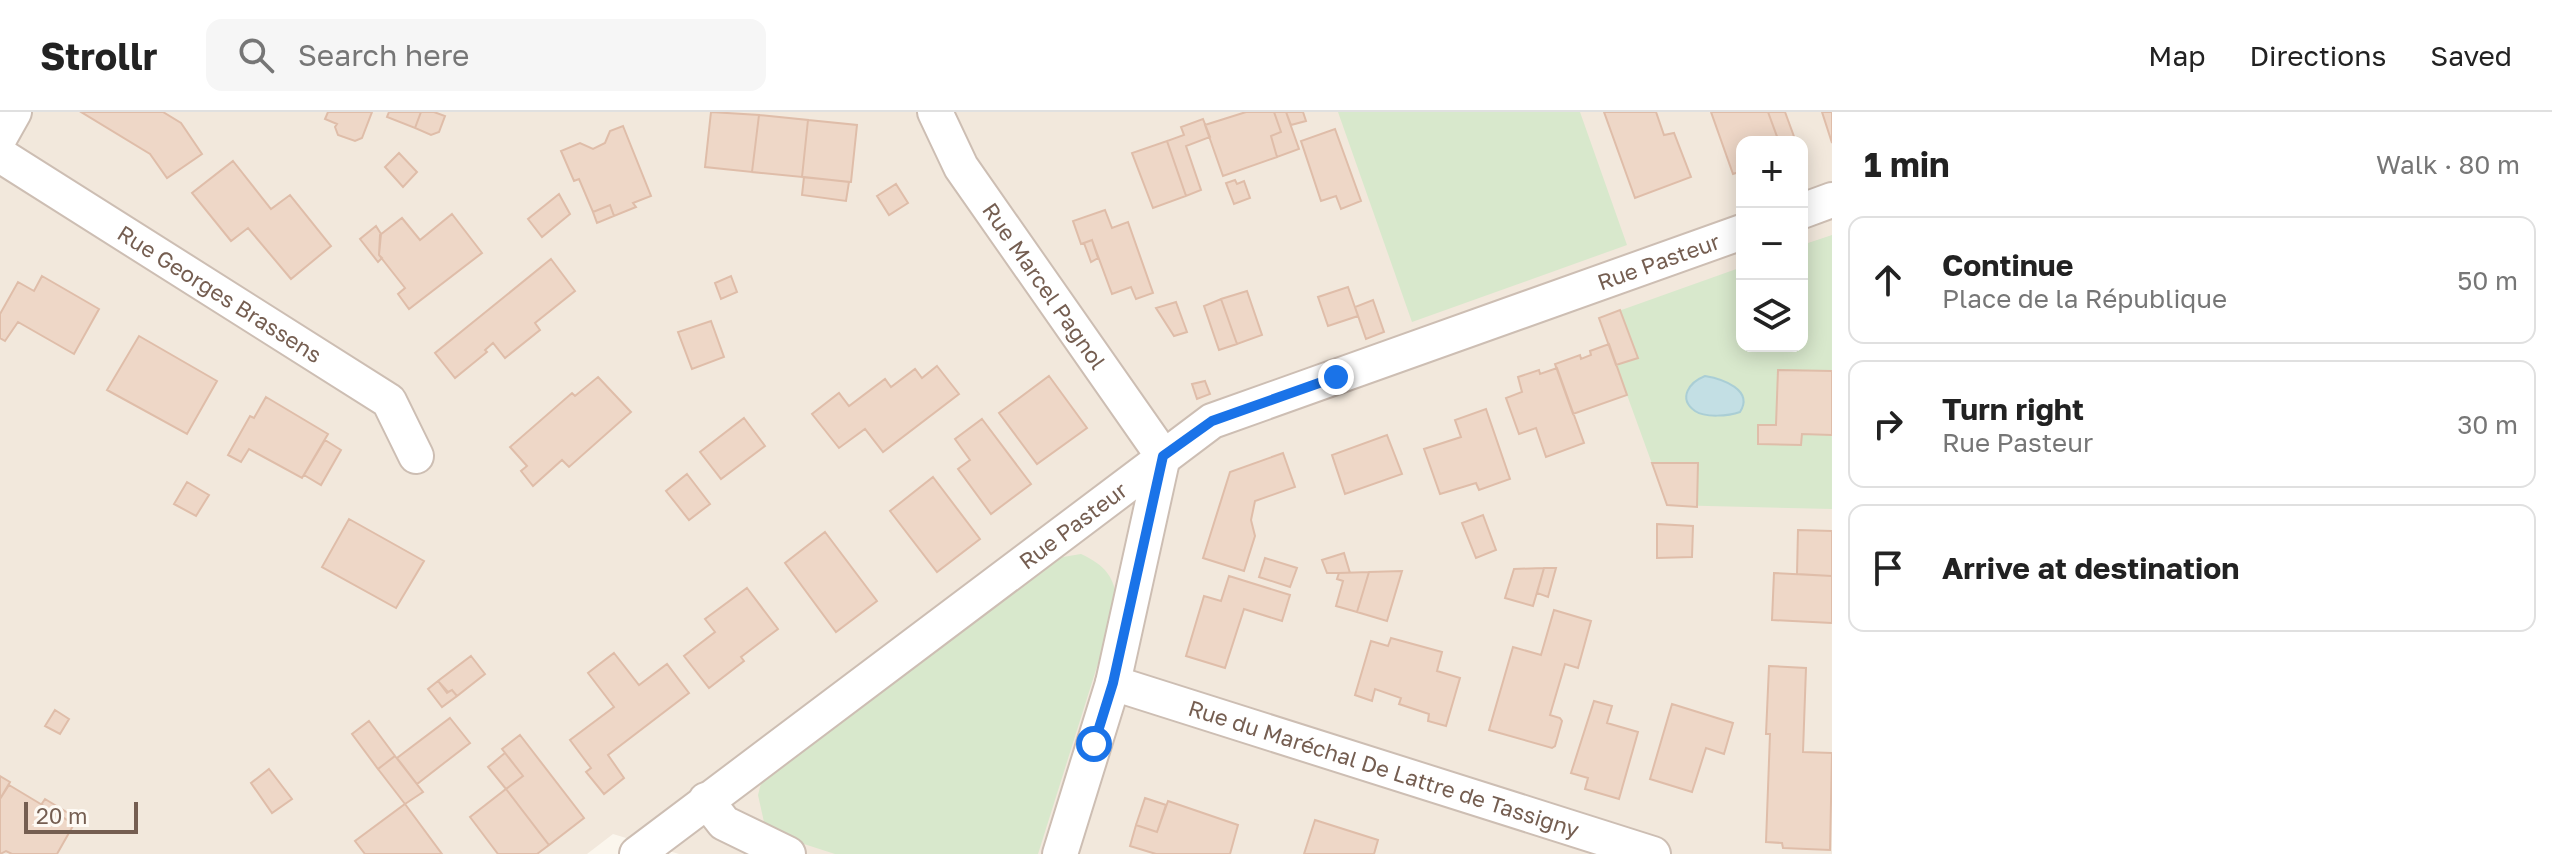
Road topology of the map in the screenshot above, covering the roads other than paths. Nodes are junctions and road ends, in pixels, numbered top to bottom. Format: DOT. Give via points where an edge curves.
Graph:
graph roads {
  1 [pos="14,112"];
  2 [pos="935,112"];
  3 [pos="0,137"];
  4 [pos="0,155"];
  5 [pos="1832,200"];
  6 [pos="1808,209"];
  7 [pos="1736,234"];
  8 [pos="416,456"];
  9 [pos="1163,456"];
  10 [pos="1113,683"];
  11 [pos="706,800"];
  12 [pos="637,854"];
  13 [pos="788,854"];
  14 [pos="1060,854"];
  15 [pos="1653,854"];
  1 -- 3 [label="street"];
  2 -- 9 [label="street, Rue Marcel Pagnol" via="961,167"];
  4 -- 8 [label="street, Rue Georges Brassens" via="389,401"];
  5 -- 6 [label="street"];
  7 -- 9 [label="street, Rue Pasteur" via="1212,421"];
  9 -- 10 [label="street"];
  9 -- 11 [label="street, Rue Pasteur"];
  10 -- 14 [label="street"];
  10 -- 15 [label="street, Rue du Maréchal De Lattre de Tassigny"];
  11 -- 12 [label="street, Rue Pasteur"];
  11 -- 13 [label="street" via="724,823"];
}
